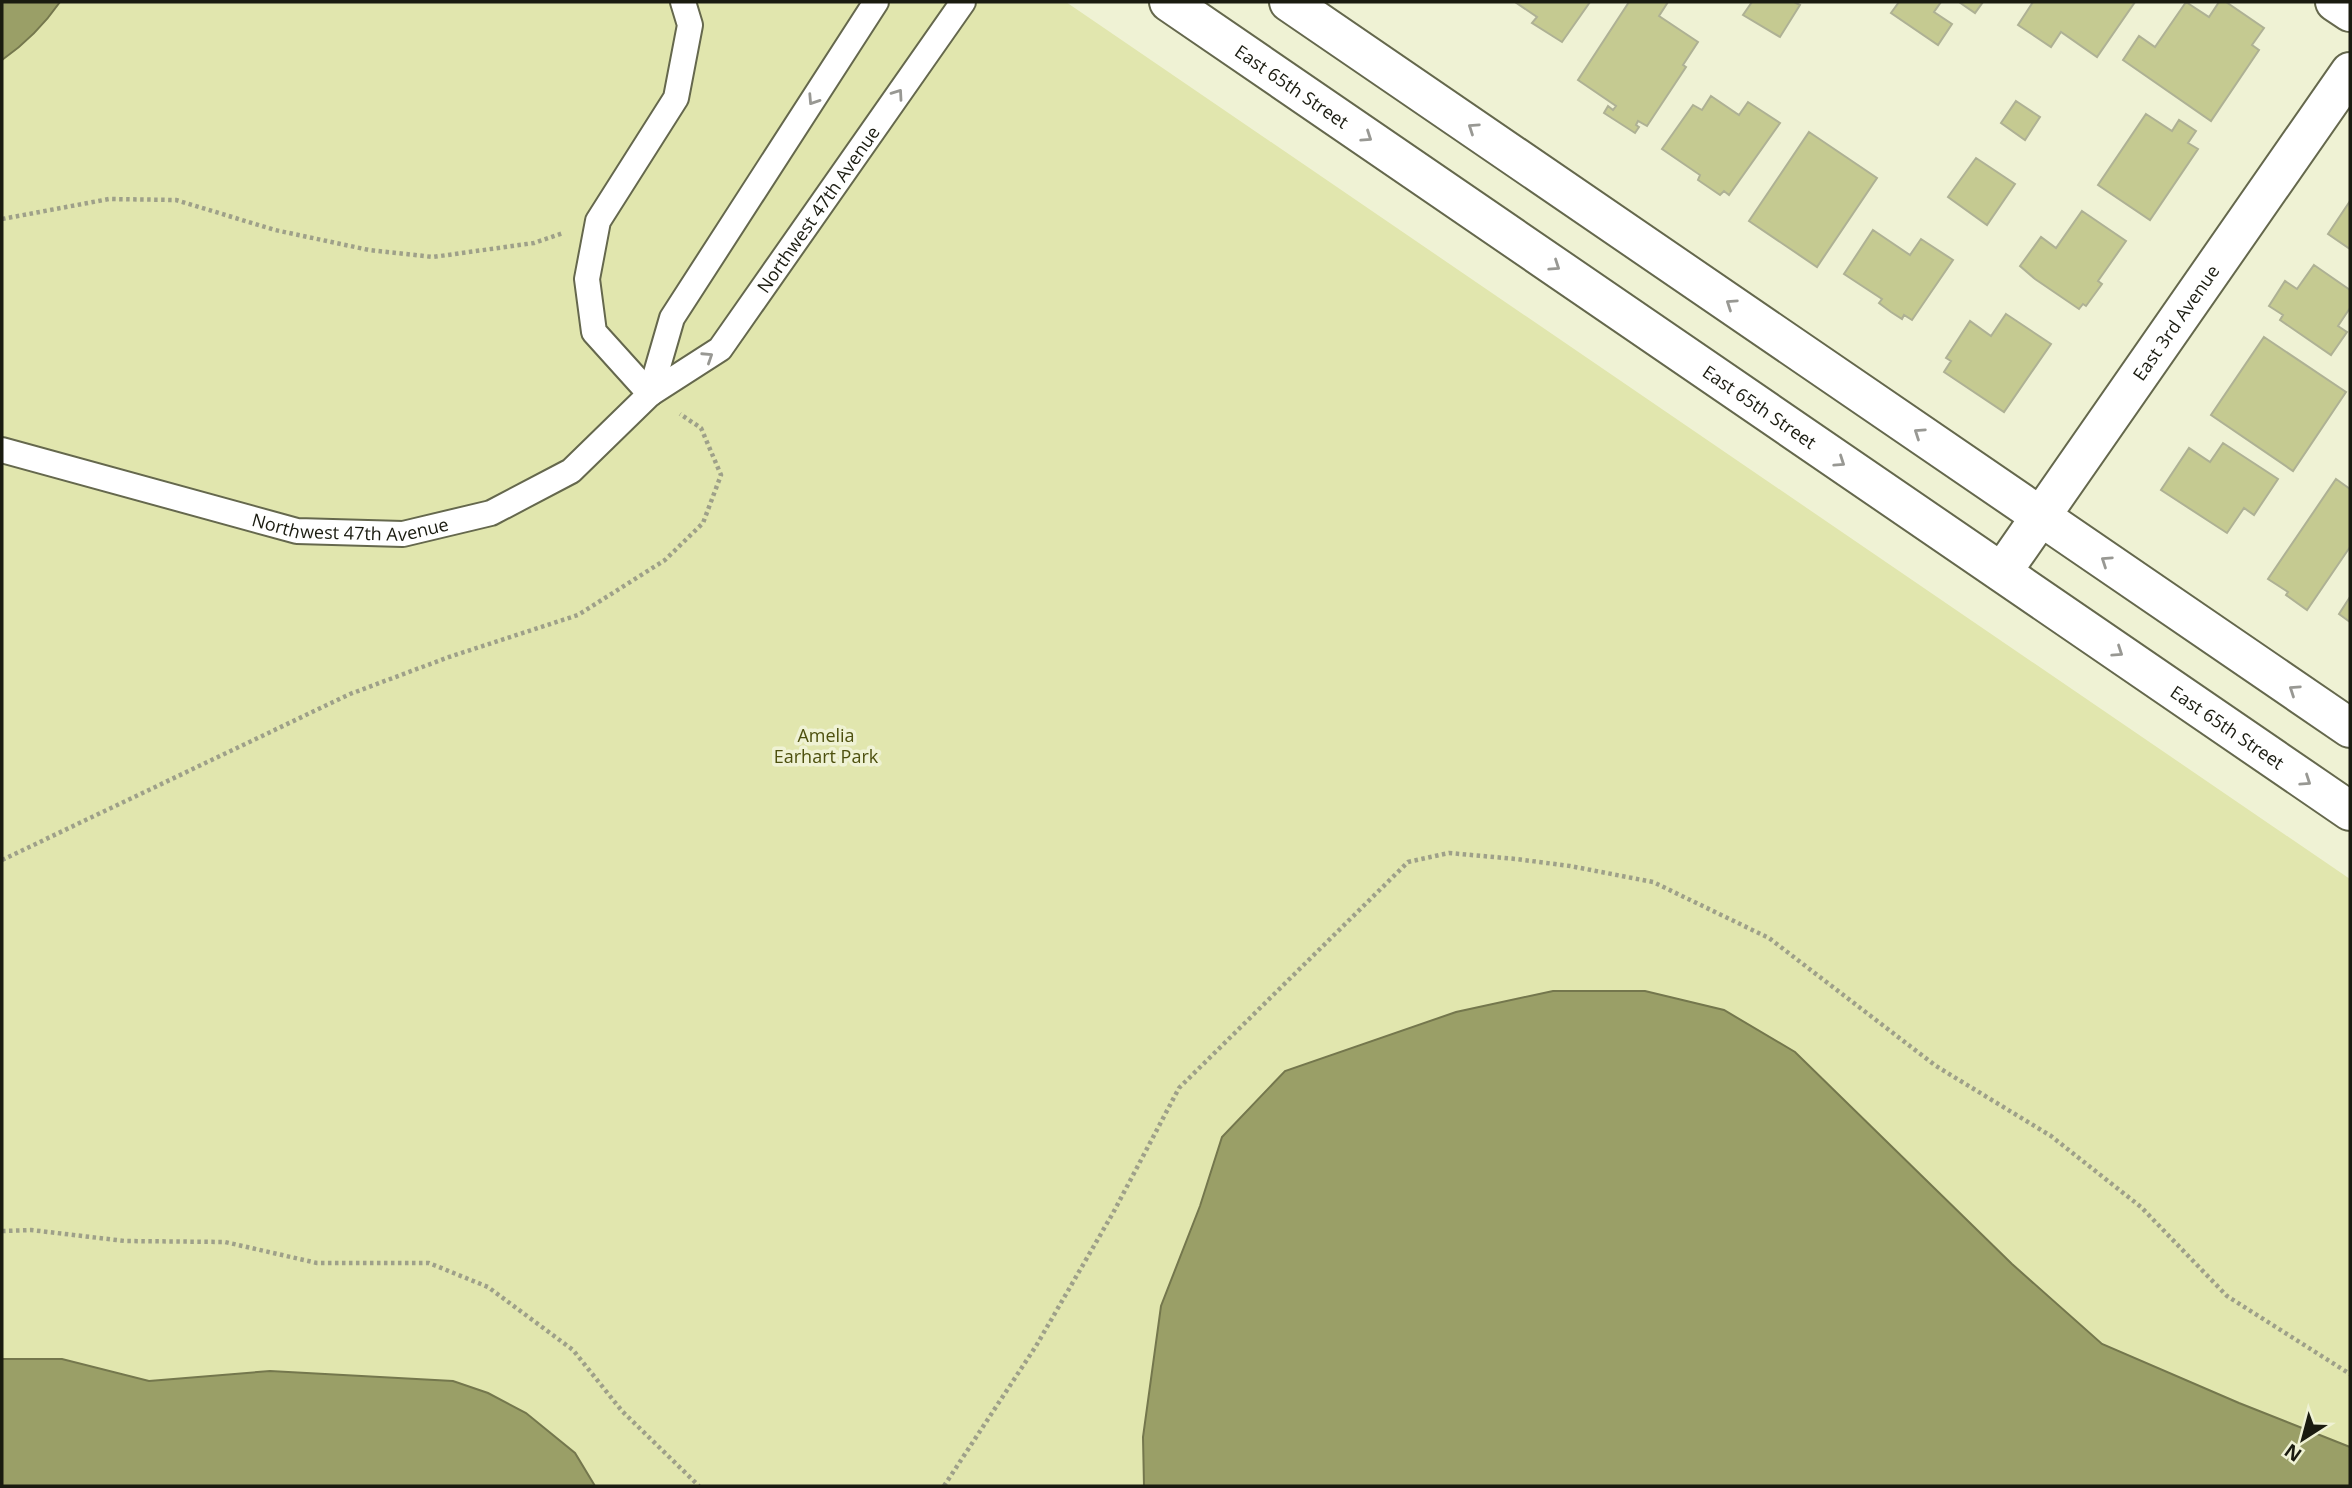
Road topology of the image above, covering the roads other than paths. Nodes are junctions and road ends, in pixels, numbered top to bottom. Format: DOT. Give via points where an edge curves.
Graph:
graph roads {
  1 [pos="683,2"];
  2 [pos="876,2"];
  3 [pos="963,2"];
  4 [pos="1169,2"];
  5 [pos="1289,2"];
  6 [pos="2335,2"];
  7 [pos="2350,12"];
  8 [pos="2350,72"];
  9 [pos="650,394"];
  10 [pos="9,452"];
  11 [pos="2041,516"];
  12 [pos="2001,572"];
  13 [pos="2350,728"];
  14 [pos="2350,811"];
  1 -- 9 [label="lane" via="690,25 676,98 598,221 587,279 594,332"];
  2 -- 9 [label="lane, Northwest 47th Avenue, one-way" via="672,318"];
  9 -- 3 [label="lane, Northwest 47th Avenue, one-way" via="720,349"];
  4 -- 12 [label="main road, East 65th Street, one-way"];
  11 -- 5 [label="main road, one-way"];
  6 -- 7 [label="main road"];
  8 -- 11 [label="main road, East 3rd Avenue"];
  9 -- 10 [label="lane, Northwest 47th Avenue" via="571,471 491,513 403,534 297,531"];
  11 -- 12 [label="main road, East 3rd Avenue"];
  13 -- 11 [label="main road, one-way"];
  12 -- 14 [label="main road, East 65th Street, one-way"];
}
